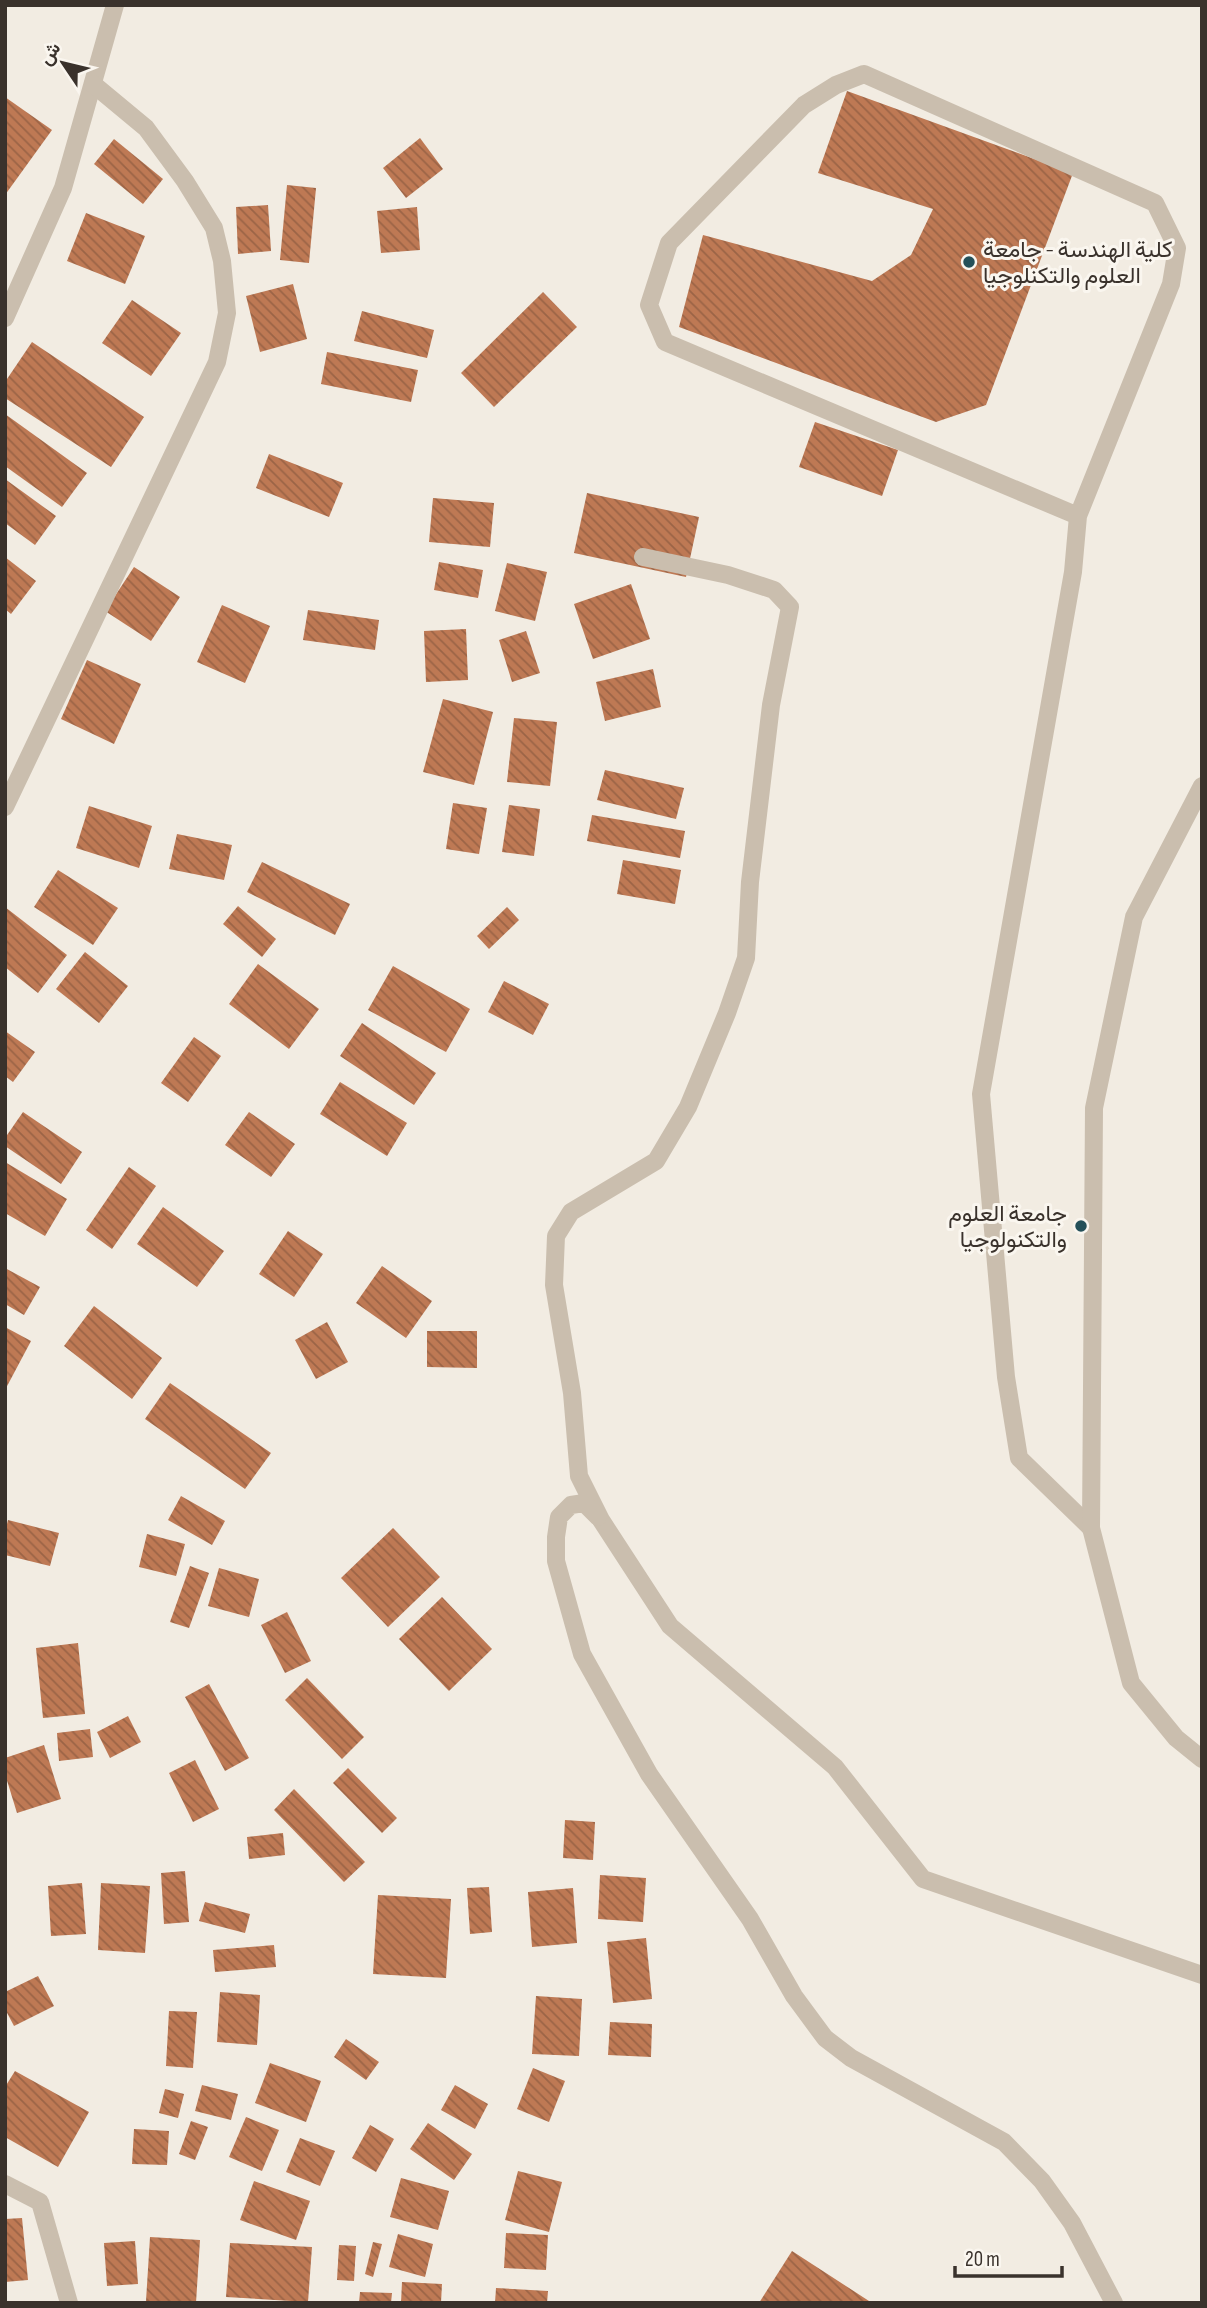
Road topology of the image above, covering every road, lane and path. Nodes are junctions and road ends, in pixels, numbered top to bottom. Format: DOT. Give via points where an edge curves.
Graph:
graph roads {
  1 [pos="115,5"];
  2 [pos="93,84"];
  3 [pos="5,318"];
  4 [pos="1078,516"];
  5 [pos="643,557"];
  6 [pos="1202,786"];
  7 [pos="5,807"];
  8 [pos="601,1520"];
  9 [pos="1091,1528"];
  10 [pos="1202,1759"];
  11 [pos="1202,1975"];
  12 [pos="5,2184"];
  13 [pos="69,2303"];
  14 [pos="1114,2303"];
  1 -- 2 [label="street"];
  2 -- 3 [label="street" via="63,188"];
  2 -- 7 [label="street" via="146,128 214,228 227,313 217,362"];
  4 -- 4 [label="street" via="665,342 649,305 669,243 804,105 836,85 864,74 1155,203 1177,248 1171,284"];
  4 -- 9 [label="street" via="1073,572 981,1094 1006,1377 1018,1458"];
  5 -- 8 [label="street" via="774,590 790,607 771,705 746,958 727,1013 688,1107 656,1161 571,1212 556,1236 554,1285 572,1393 579,1476"];
  6 -- 9 [label="street" via="1134,917 1094,1108"];
  8 -- 11 [label="street" via="670,1626 835,1767 923,1880"];
  8 -- 14 [label="street" via="584,1503 571,1505 559,1517 556,1561 582,1654 649,1774 750,1919 794,1996 825,2038 850,2058 1004,2141 1042,2181 1072,2223"];
  9 -- 10 [label="street" via="1131,1683 1176,1738"];
  12 -- 13 [label="street" via="40,2202"];
}
